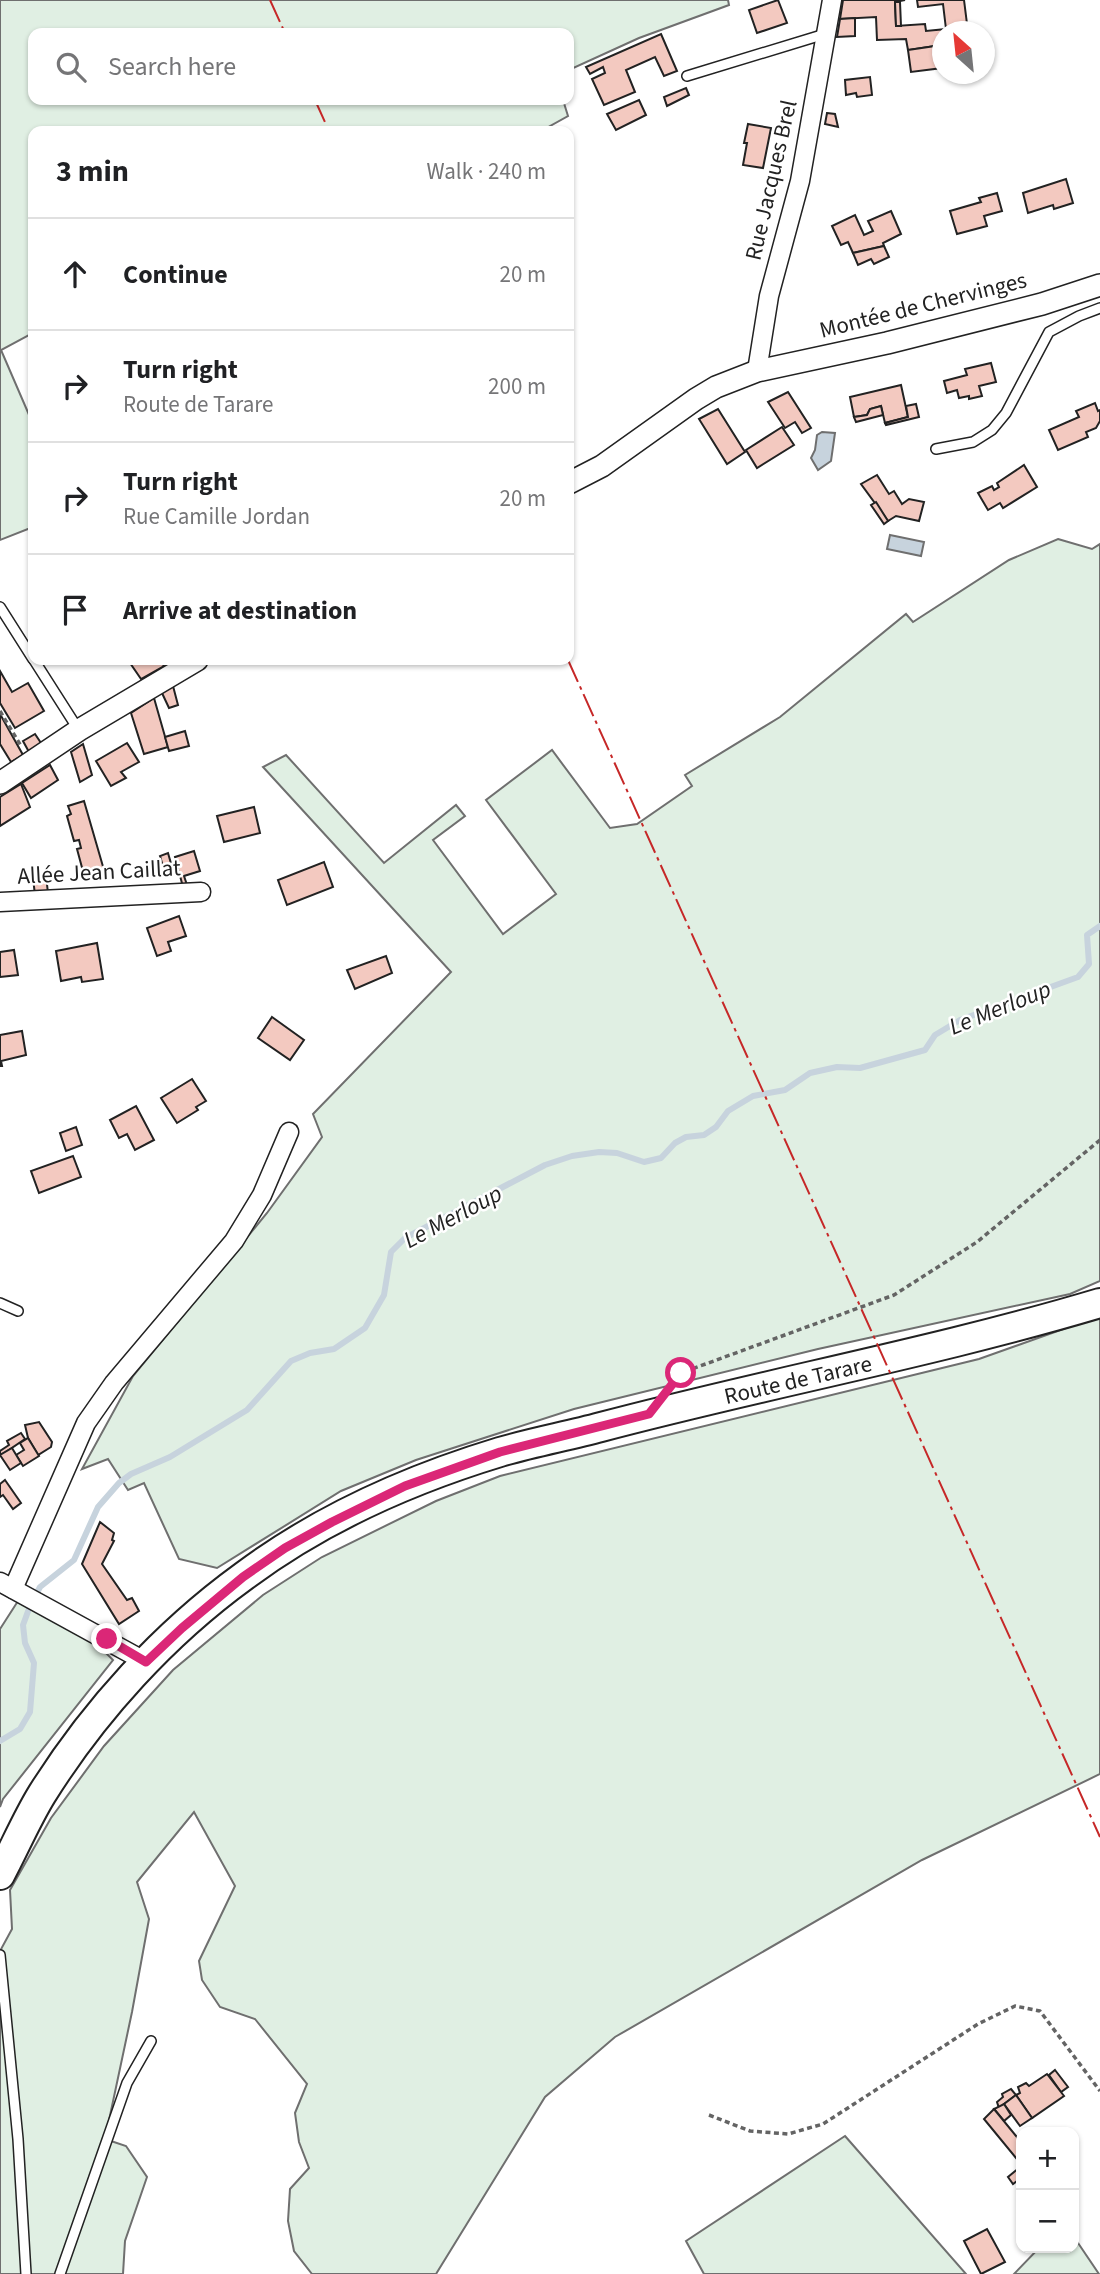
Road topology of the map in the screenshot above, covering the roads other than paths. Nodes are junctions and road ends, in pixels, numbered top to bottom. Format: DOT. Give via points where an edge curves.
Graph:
graph roads {
  1 [pos="832,0"];
  2 [pos="826,33"];
  3 [pos="687,76"];
  4 [pos="1100,285"];
  5 [pos="1100,309"];
  6 [pos="757,372"];
  7 [pos="936,449"];
  8 [pos="574,480"];
  9 [pos="0,607"];
  10 [pos="28,650"];
  11 [pos="38,665"];
  12 [pos="189,665"];
  13 [pos="79,730"];
  14 [pos="0,783"];
  15 [pos="201,892"];
  16 [pos="0,902"];
  17 [pos="289,1132"];
  18 [pos="0,1303"];
  19 [pos="1100,1303"];
  20 [pos="18,1311"];
  21 [pos="10,1588"];
  22 [pos="146,1662"];
  23 [pos="0,1875"];
  24 [pos="0,1955"];
  25 [pos="150,2041"];
  26 [pos="26,2274"];
  27 [pos="60,2274"];
  1 -- 2 [label="street, Rue Jacques Brel"];
  2 -- 3 [label="lane"];
  2 -- 6 [label="street, Rue Jacques Brel" via="800,181 769,296"];
  4 -- 6 [label="street, Montée de Chervinges" via="887,343"];
  5 -- 7 [label="lane" via="1049,332 1006,413 992,430 973,442"];
  6 -- 8 [label="street, Montée de Chervinges" via="716,387"];
  9 -- 10 [label="lane"];
  11 -- 13 [label="lane"];
  12 -- 13 [label="street"];
  13 -- 14 [label="street"];
  15 -- 16 [label="street, Allée Jean Caillat"];
  17 -- 21 [label="street" via="262,1195 234,1241 114,1383 86,1423"];
  18 -- 20 [label="lane"];
  19 -- 22 [label="main road, Route de Tarare" via="1017,1328 500,1452 405,1486 285,1548 243,1577"];
  21 -- 22 [label="street"];
  22 -- 23 [label="main road, Route de Tarare" via="75,1746 40,1797"];
  24 -- 26 [label="lane"];
  25 -- 27 [label="lane" via="127,2083"];
}
